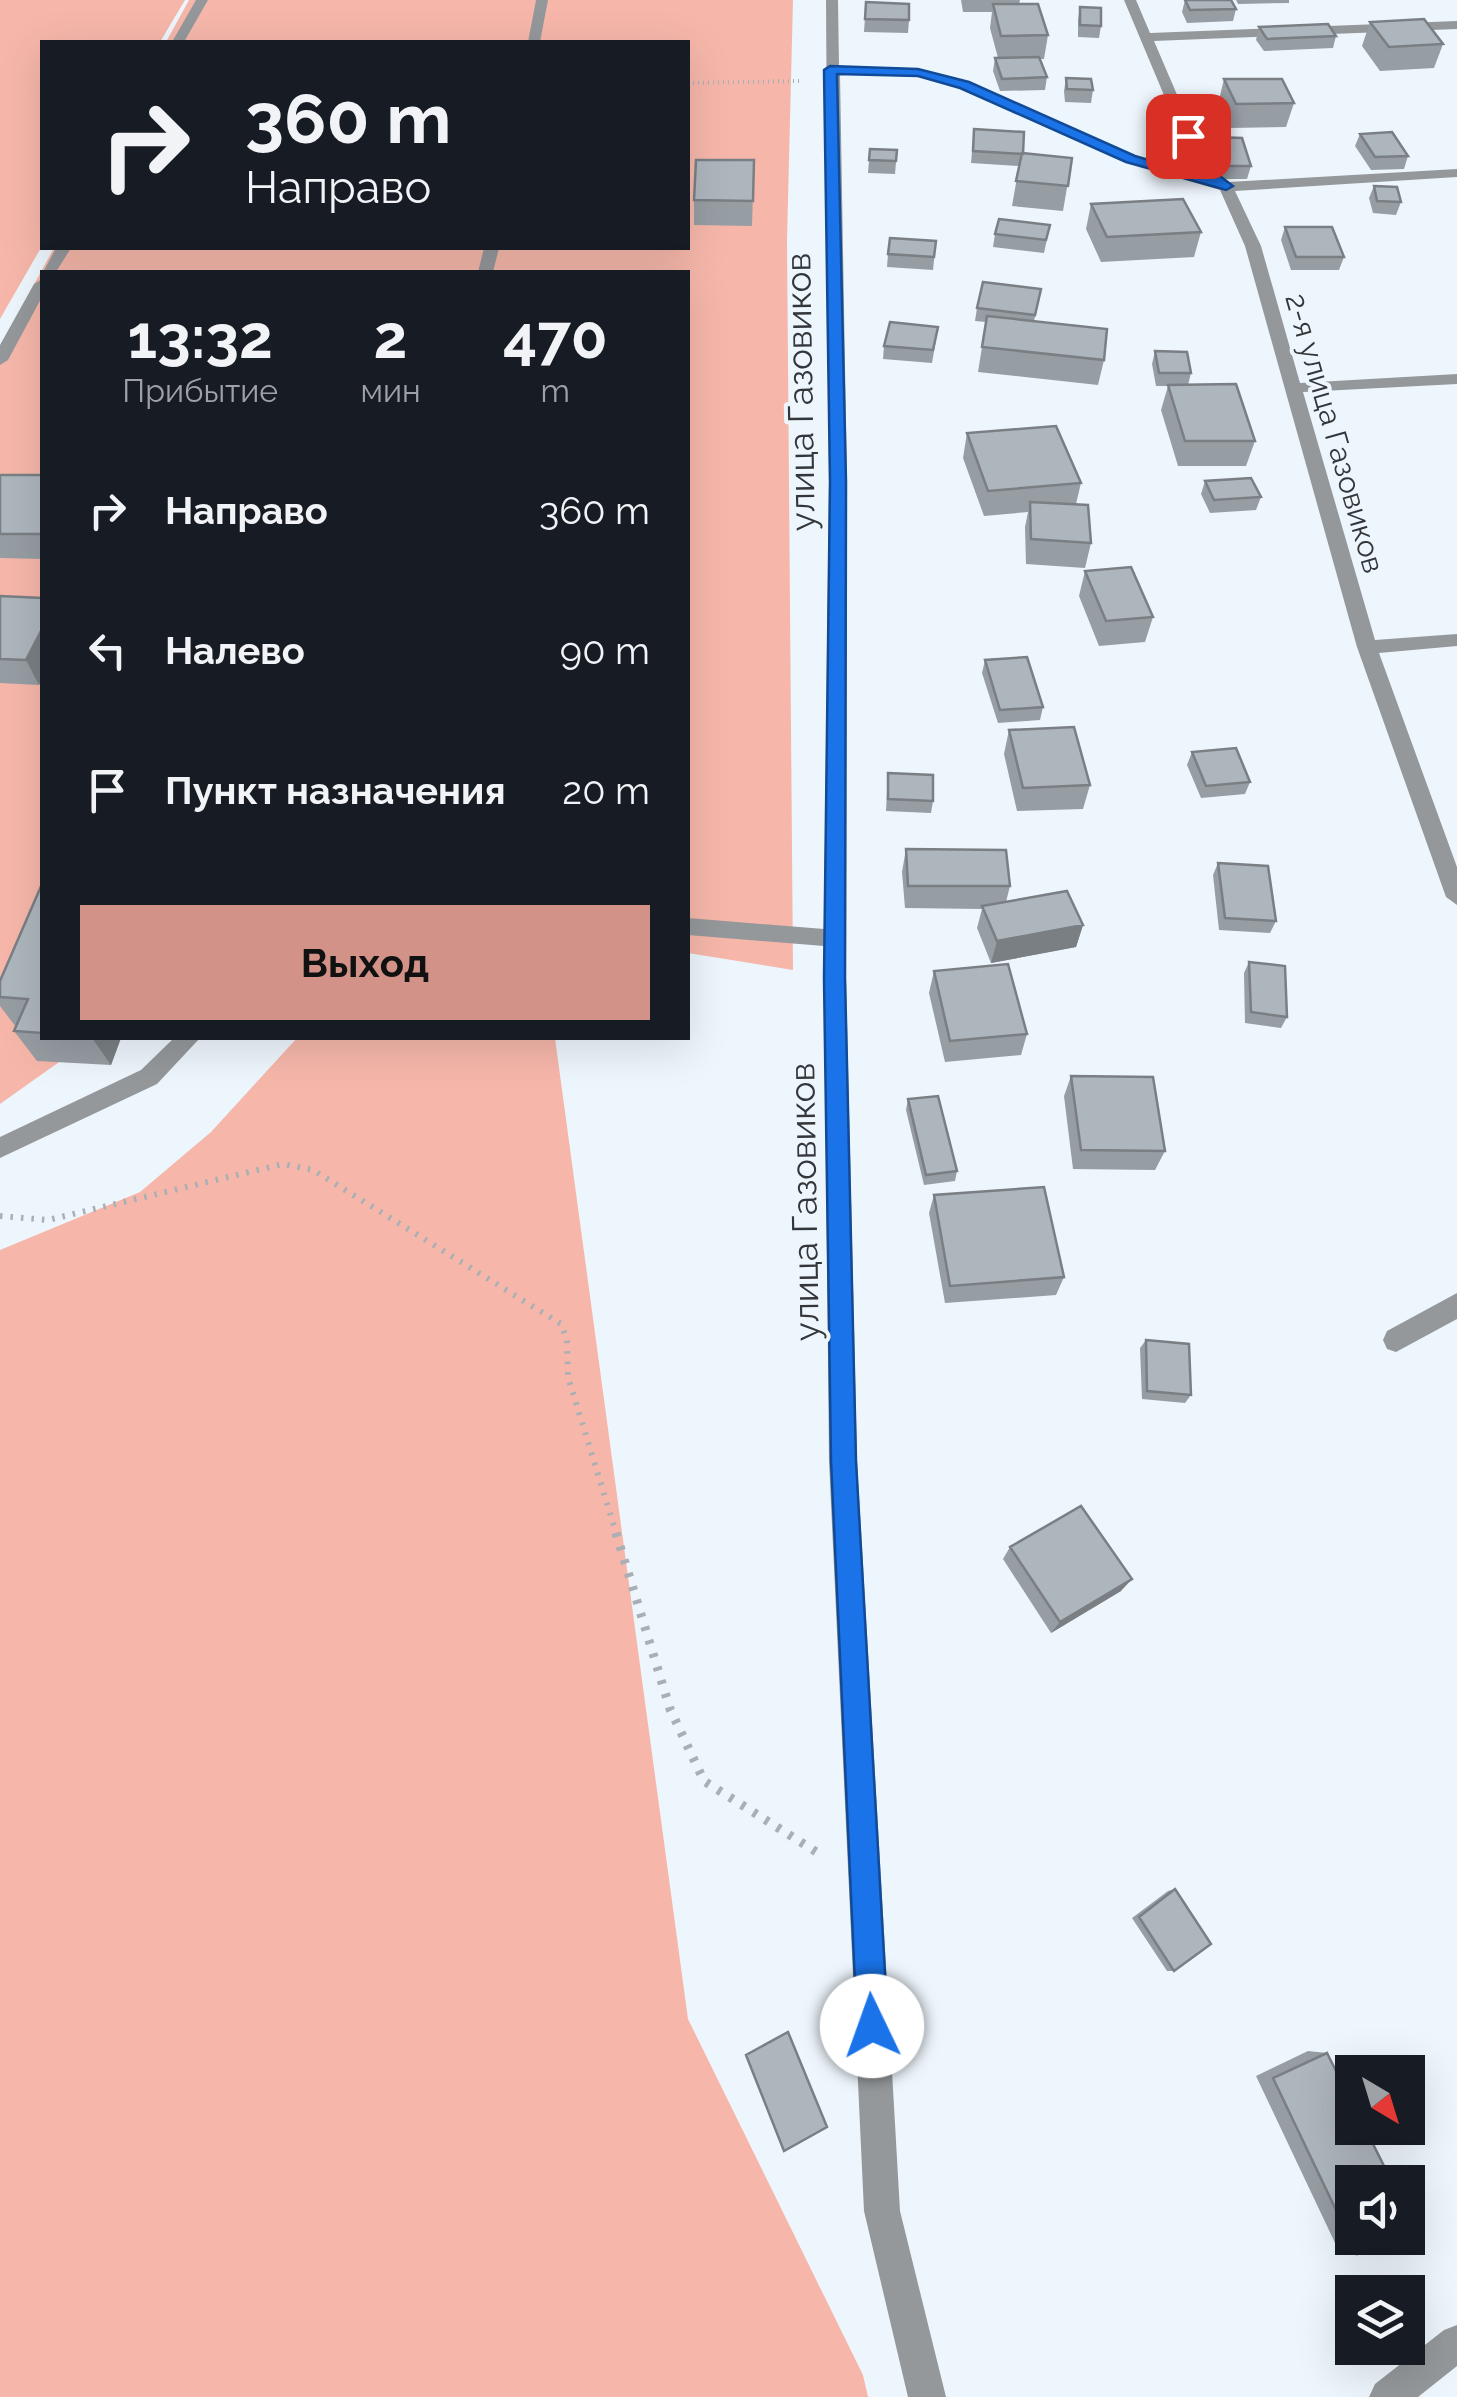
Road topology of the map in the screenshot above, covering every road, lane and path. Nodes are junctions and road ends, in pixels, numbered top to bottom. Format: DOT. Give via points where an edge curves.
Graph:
graph roads {
  1 [pos="202,0"];
  2 [pos="542,0"];
  3 [pos="832,0"];
  4 [pos="1130,0"];
  5 [pos="1457,25"];
  6 [pos="1144,37"];
  7 [pos="179,40"];
  8 [pos="534,40"];
  9 [pos="830,76"];
  10 [pos="690,83"];
  11 [pos="1457,173"];
  12 [pos="1226,186"];
  13 [pos="40,288"];
  14 [pos="0,360"];
  15 [pos="1457,379"];
  16 [pos="1293,388"];
  17 [pos="1457,640"];
  18 [pos="1368,647"];
  19 [pos="1457,897"];
  20 [pos="690,927"];
  21 [pos="835,938"];
  22 [pos="186,1040"];
  23 [pos="0,1148"];
  24 [pos="0,1216"];
  25 [pos="1457,1304"];
  26 [pos="1396,1340"];
  27 [pos="864,1877"];
  28 [pos="1457,2343"];
  29 [pos="927,2397"];
  30 [pos="1388,2397"];
  1 -- 7 [label="street"];
  2 -- 8 [label="street"];
  3 -- 9 [label="street, улица Газовиков"];
  4 -- 6 [label="street, 2-я улица Газовиков"];
  5 -- 6 [label="street"];
  6 -- 12 [label="street, 2-я улица Газовиков" via="1202,169"];
  9 -- 10 [label="path"];
  9 -- 12 [label="street" via="918,73 965,85 1130,159"];
  9 -- 21 [label="street, улица Газовиков" via="838,482"];
  11 -- 12 [label="street"];
  12 -- 16 [label="street, 2-я улица Газовиков" via="1253,246"];
  13 -- 14 [label="street"];
  15 -- 16 [label="street"];
  16 -- 18 [label="street, 2-я улица Газовиков"];
  17 -- 18 [label="street"];
  18 -- 19 [label="street, 2-я улица Газовиков"];
  20 -- 21 [label="street"];
  21 -- 27 [label="street, улица Газовиков" via="843,1461"];
  22 -- 23 [label="street" via="149,1077"];
  24 -- 27 [label="path" via="48,1220 283,1164 302,1166 560,1324 568,1376 670,1708 694,1765 704,1781"];
  25 -- 26 [label="street"];
  27 -- 29 [label="street, улица Газовиков" via="882,2211"];
  28 -- 30 [label="street"];
}
